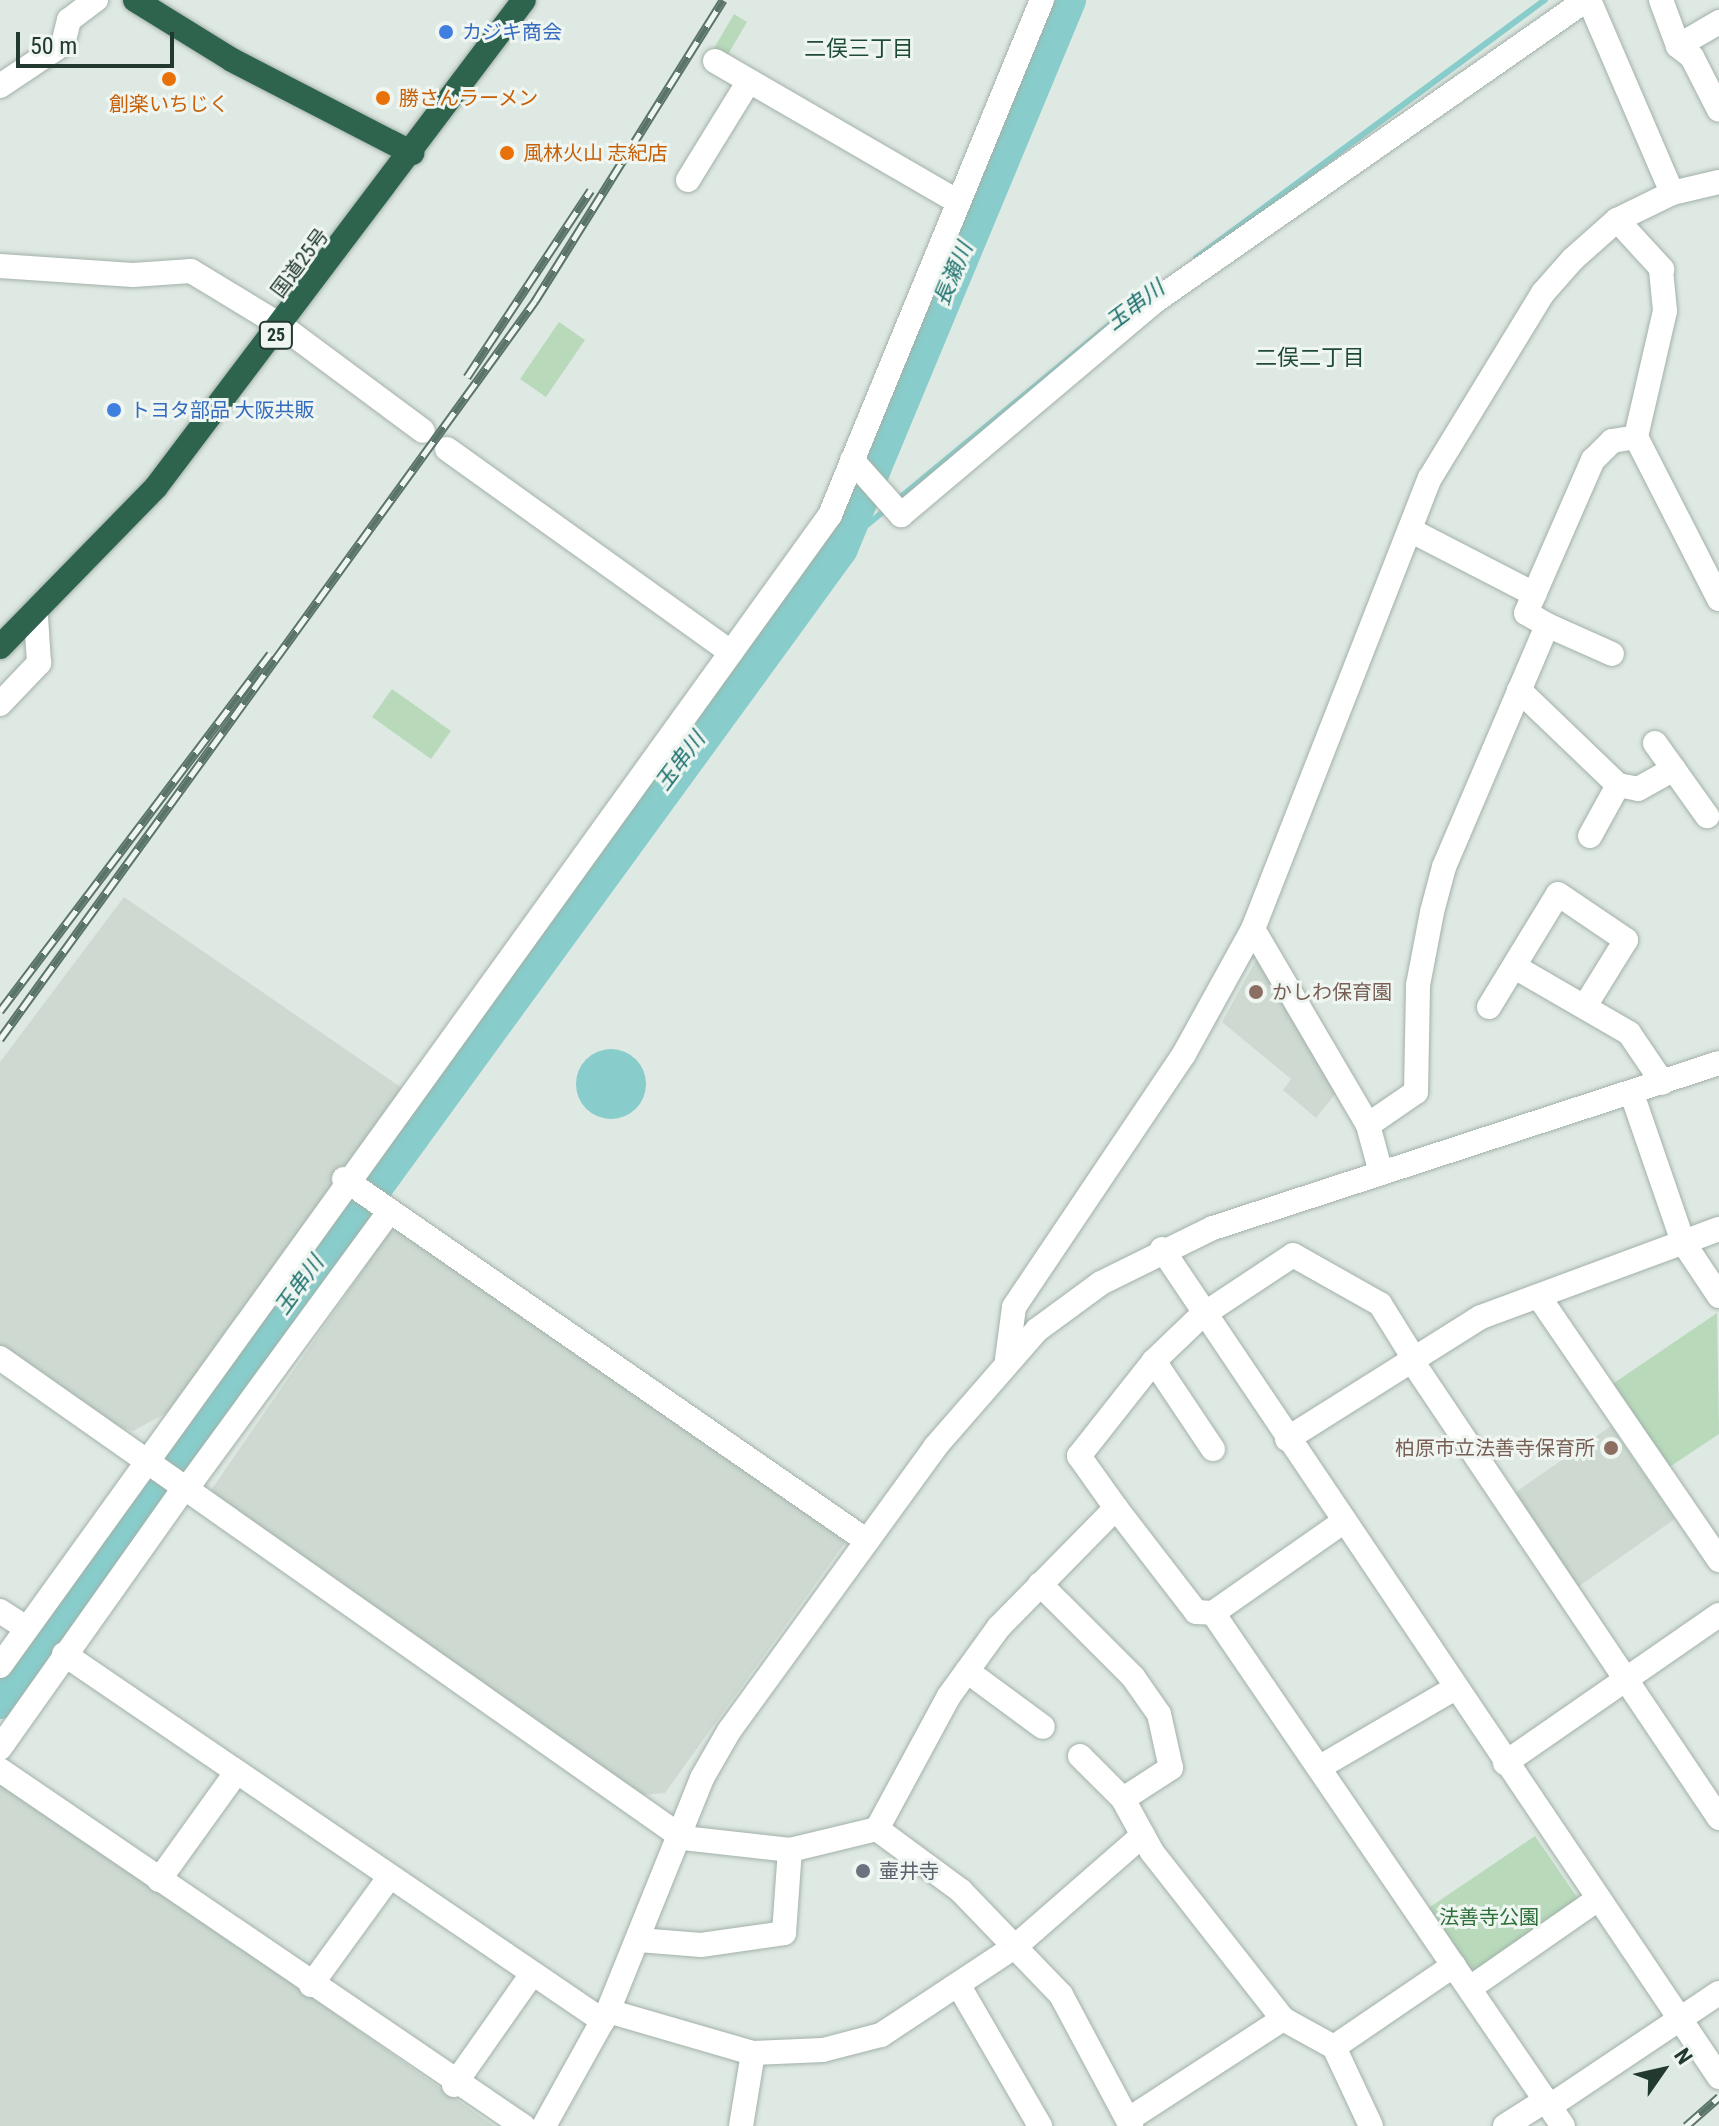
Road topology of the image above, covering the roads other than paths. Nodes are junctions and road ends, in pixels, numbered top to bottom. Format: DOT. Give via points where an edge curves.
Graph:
graph roads {
  1 [pos="96,0"];
  2 [pos="135,0"];
  3 [pos="524,0"];
  4 [pos="1042,0"];
  5 [pos="1588,0"];
  6 [pos="1661,0"];
  7 [pos="1719,22"];
  8 [pos="1678,46"];
  9 [pos="715,61"];
  10 [pos="749,81"];
  11 [pos="0,86"];
  12 [pos="1719,110"];
  13 [pos="412,153"];
  14 [pos="688,180"];
  15 [pos="1719,182"];
  16 [pos="1672,193"];
  17 [pos="958,202"];
  18 [pos="1617,220"];
  19 [pos="0,266"];
  20 [pos="283,327"];
  21 [pos="423,431"];
  22 [pos="1636,437"];
  23 [pos="447,449"];
  24 [pos="852,460"];
  25 [pos="1410,530"];
  26 [pos="1534,594"];
  27 [pos="1719,599"];
  28 [pos="36,616"];
  29 [pos="1547,625"];
  30 [pos="4,639"];
  31 [pos="731,652"];
  32 [pos="1612,654"];
  33 [pos="1519,690"];
  34 [pos="0,704"];
  35 [pos="1655,743"];
  36 [pos="1674,769"];
  37 [pos="1618,785"];
  38 [pos="1707,816"];
  39 [pos="1590,836"];
  40 [pos="1253,929"];
  41 [pos="1515,967"];
  42 [pos="1585,1006"];
  43 [pos="1489,1007"];
  44 [pos="1719,1063"];
  45 [pos="1663,1083"];
  46 [pos="1632,1094"];
  47 [pos="1368,1125"];
  48 [pos="1381,1173"];
  49 [pos="350,1183"];
  50 [pos="386,1208"];
  51 [pos="1719,1229"];
  52 [pos="1683,1242"];
  53 [pos="1162,1249"];
  54 [pos="1719,1296"];
  55 [pos="1539,1297"];
  56 [pos="1201,1316"];
  57 [pos="0,1358"];
  58 [pos="1412,1358"];
  59 [pos="1007,1359"];
  60 [pos="1154,1361"];
  61 [pos="1287,1439"];
  62 [pos="1213,1449"];
  63 [pos="150,1463"];
  64 [pos="184,1487"];
  65 [pos="1116,1508"];
  66 [pos="1343,1522"];
  67 [pos="867,1541"];
  68 [pos="1719,1560"];
  69 [pos="1040,1584"];
  70 [pos="0,1611"];
  71 [pos="1213,1613"];
  72 [pos="1719,1615"];
  73 [pos="25,1627"];
  74 [pos="64,1654"];
  75 [pos="0,1666"];
  76 [pos="967,1671"];
  77 [pos="1624,1679"];
  78 [pos="1455,1688"];
  79 [pos="1043,1727"];
  80 [pos="0,1748"];
  81 [pos="1080,1756"];
  82 [pos="1505,1763"];
  83 [pos="1320,1767"];
  84 [pos="0,1770"];
  85 [pos="236,1773"];
  86 [pos="1123,1799"];
  87 [pos="1719,1818"];
  88 [pos="877,1829"];
  89 [pos="1143,1835"];
  90 [pos="683,1838"];
  91 [pos="790,1850"];
  92 [pos="388,1879"];
  93 [pos="159,1880"];
  94 [pos="1598,1899"];
  95 [pos="639,1940"];
  96 [pos="1017,1945"];
  97 [pos="1454,1965"];
  98 [pos="530,1977"];
  99 [pos="311,1985"];
  100 [pos="959,1986"];
  101 [pos="1470,1988"];
  102 [pos="1719,1993"];
  103 [pos="605,2016"];
  104 [pos="1283,2019"];
  105 [pos="1680,2019"];
  106 [pos="1334,2047"];
  107 [pos="753,2053"];
  108 [pos="1719,2077"];
  109 [pos="454,2085"];
  110 [pos="1553,2111"];
  111 [pos="1130,2124"];
  112 [pos="523,2126"];
  113 [pos="544,2126"];
  114 [pos="741,2126"];
  115 [pos="1040,2126"];
  116 [pos="1371,2126"];
  117 [pos="1505,2126"];
  1 -- 11 [label="street" via="69,20 63,44"];
  2 -- 13 [label="highway" via="232,60"];
  3 -- 13 [label="highway, 国道25号 / 25"];
  4 -- 17 [label="street"];
  5 -- 16 [label="street"];
  5 -- 24 [label="street" via="1155,301 901,515"];
  6 -- 8 [label="street"];
  7 -- 8 [label="street"];
  8 -- 12 [label="street" via="1692,57"];
  9 -- 10 [label="street"];
  10 -- 14 [label="street"];
  10 -- 17 [label="street"];
  13 -- 20 [label="highway, 国道25号 / 25"];
  15 -- 16 [label="street"];
  16 -- 18 [label="street"];
  17 -- 24 [label="street"];
  18 -- 22 [label="street" via="1662,270 1665,311"];
  18 -- 25 [label="street" via="1543,293 1430,478"];
  19 -- 20 [label="street" via="133,275 191,271"];
  20 -- 21 [label="street"];
  20 -- 28 [label="highway, 国道25号 / 25" via="156,487"];
  22 -- 26 [label="street" via="1612,441 1593,460"];
  22 -- 27 [label="street"];
  23 -- 31 [label="street"];
  24 -- 31 [label="street" via="830,515"];
  25 -- 26 [label="street"];
  25 -- 40 [label="street"];
  26 -- 29 [label="street" via="1526,613"];
  28 -- 30 [label="highway, 国道25号 / 25"];
  28 -- 34 [label="street" via="39,663"];
  29 -- 32 [label="street"];
  29 -- 33 [label="street"];
  31 -- 49 [label="street"];
  33 -- 37 [label="street"];
  33 -- 47 [label="street" via="1436,897 1418,985 1416,1092"];
  35 -- 36 [label="street"];
  36 -- 37 [label="street" via="1638,789"];
  36 -- 38 [label="street"];
  37 -- 39 [label="street"];
  40 -- 47 [label="street"];
  40 -- 59 [label="street" via="1184,1054 1014,1307"];
  41 -- 42 [label="street"];
  41 -- 42 [label="street" via="1558,894 1626,940"];
  41 -- 43 [label="street"];
  42 -- 45 [label="street" via="1629,1033"];
  44 -- 45 [label="street"];
  45 -- 46 [label="street"];
  46 -- 48 [label="street"];
  46 -- 52 [label="street"];
  47 -- 48 [label="street"];
  48 -- 53 [label="street"];
  49 -- 50 [label="street"];
  49 -- 63 [label="street"];
  50 -- 64 [label="street"];
  50 -- 67 [label="street"];
  51 -- 52 [label="street"];
  52 -- 54 [label="street"];
  52 -- 55 [label="street"];
  53 -- 56 [label="street"];
  53 -- 59 [label="street" via="1101,1283"];
  55 -- 58 [label="street" via="1481,1317"];
  55 -- 68 [label="street"];
  56 -- 58 [label="street" via="1293,1255 1380,1304"];
  56 -- 60 [label="street"];
  56 -- 61 [label="street"];
  57 -- 63 [label="street"];
  58 -- 61 [label="street"];
  58 -- 77 [label="street"];
  59 -- 67 [label="street"];
  60 -- 62 [label="street"];
  60 -- 65 [label="street" via="1079,1456"];
  61 -- 66 [label="street"];
  63 -- 64 [label="street"];
  63 -- 73 [label="street"];
  64 -- 74 [label="street"];
  64 -- 90 [label="street"];
  65 -- 69 [label="street"];
  65 -- 71 [label="street" via="1196,1612"];
  66 -- 71 [label="street"];
  66 -- 78 [label="street"];
  67 -- 90 [label="street" via="729,1731 702,1778"];
  69 -- 76 [label="street"];
  69 -- 86 [label="street" via="1133,1677 1159,1714 1171,1768"];
  70 -- 73 [label="street"];
  71 -- 83 [label="street"];
  72 -- 77 [label="street"];
  73 -- 75 [label="street"];
  74 -- 80 [label="street"];
  74 -- 85 [label="street"];
  76 -- 79 [label="street"];
  76 -- 88 [label="street"];
  77 -- 82 [label="street"];
  77 -- 87 [label="street"];
  78 -- 82 [label="street"];
  78 -- 83 [label="street"];
  81 -- 86 [label="street"];
  82 -- 94 [label="street"];
  83 -- 97 [label="street"];
  84 -- 93 [label="street"];
  85 -- 92 [label="street"];
  85 -- 93 [label="street"];
  86 -- 89 [label="street"];
  88 -- 91 [label="street"];
  88 -- 96 [label="street" via="961,1891"];
  89 -- 96 [label="street"];
  89 -- 104 [label="street"];
  90 -- 91 [label="street"];
  90 -- 95 [label="street"];
  91 -- 95 [label="street" via="784,1933 701,1945"];
  92 -- 98 [label="street"];
  92 -- 99 [label="street"];
  93 -- 99 [label="street"];
  94 -- 101 [label="street"];
  94 -- 105 [label="street"];
  95 -- 103 [label="street"];
  96 -- 100 [label="street"];
  96 -- 111 [label="street" via="1089,2036"];
  97 -- 101 [label="street"];
  97 -- 106 [label="street"];
  98 -- 103 [label="street"];
  98 -- 109 [label="street"];
  99 -- 109 [label="street"];
  100 -- 107 [label="street" via="881,2035 823,2050"];
  100 -- 115 [label="street"];
  101 -- 110 [label="street"];
  102 -- 105 [label="street"];
  103 -- 107 [label="street"];
  103 -- 113 [label="street"];
  104 -- 106 [label="street"];
  104 -- 111 [label="street"];
  105 -- 108 [label="street"];
  105 -- 110 [label="street"];
  106 -- 116 [label="street"];
  107 -- 114 [label="street"];
  109 -- 112 [label="street"];
  110 -- 117 [label="street"];
}
